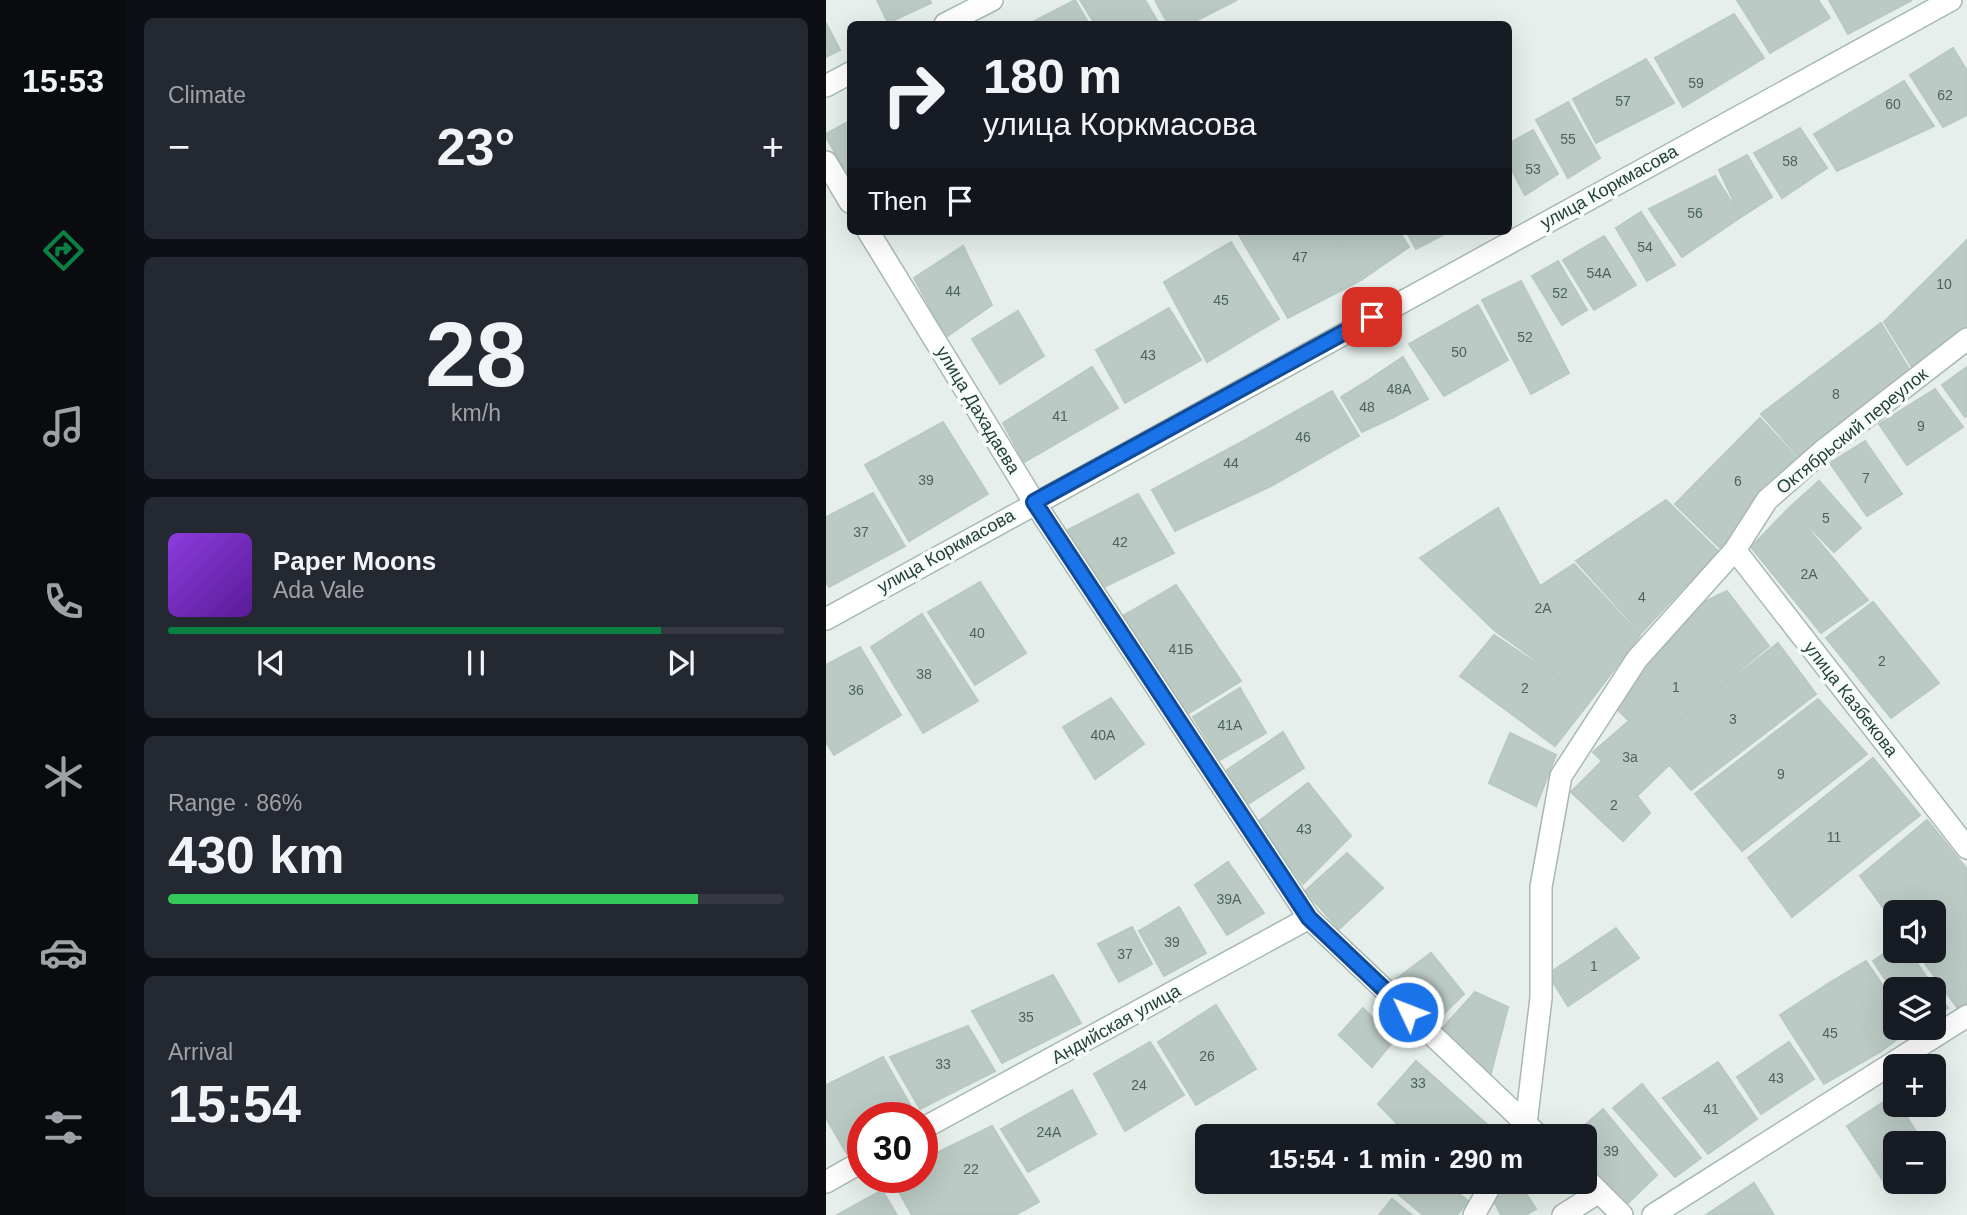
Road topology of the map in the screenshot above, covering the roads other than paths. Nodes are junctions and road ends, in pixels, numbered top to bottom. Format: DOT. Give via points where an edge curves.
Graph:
graph roads {
  1 [pos="992,0"];
  2 [pos="1951,0"];
  3 [pos="951,21"];
  4 [pos="847,75"];
  5 [pos="826,86"];
  6 [pos="826,162"];
  7 [pos="847,197"];
  8 [pos="870,235"];
  9 [pos="1967,340"];
  10 [pos="1034,502"];
  11 [pos="1735,550"];
  12 [pos="826,619"];
  13 [pos="1967,848"];
  14 [pos="1309,918"];
  15 [pos="1967,1016"];
  16 [pos="938,1120"];
  17 [pos="1520,1124"];
  18 [pos="1529,1124"];
  19 [pos="847,1170"];
  20 [pos="826,1181"];
  21 [pos="1597,1191"];
  22 [pos="1486,1194"];
  23 [pos="1584,1194"];
  24 [pos="1474,1215"];
  25 [pos="1563,1215"];
  26 [pos="1622,1215"];
  27 [pos="1653,1215"];
  1 -- 3 [label="street"];
  2 -- 10 [label="street, улица Коркмасова"];
  4 -- 5 [label="street"];
  6 -- 7 [label="street"];
  8 -- 10 [label="street, улица Дахадаева"];
  9 -- 11 [label="street, Октябрьский переулок" via="1825,449 1767,500"];
  10 -- 12 [label="street, улица Коркмасова"];
  10 -- 14 [label="street, улица Дахадаева"];
  11 -- 13 [label="street, улица Казбекова"];
  11 -- 18 [label="street, Октябрьский переулок" via="1637,659 1561,776 1541,887 1541,998"];
  14 -- 16 [label="street, Андийская улица"];
  14 -- 17 [label="street, улица Дахадаева"];
  15 -- 27 [label="street"];
  19 -- 20 [label="street"];
  21 -- 26 [label="street"];
  22 -- 24 [label="street"];
  23 -- 25 [label="street"];
}
